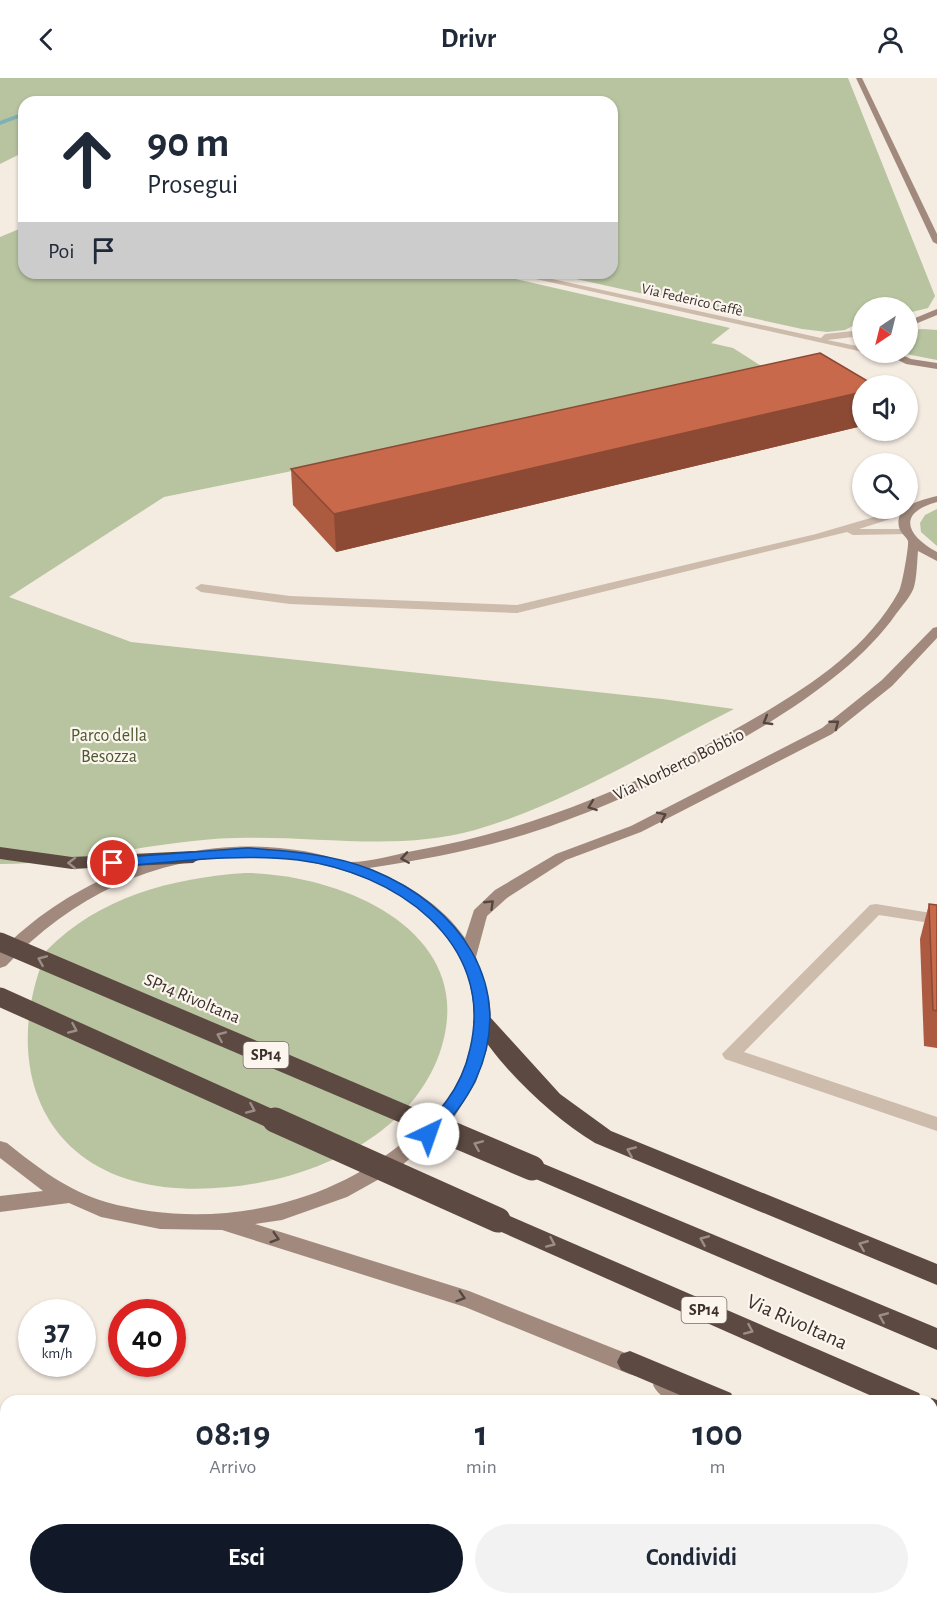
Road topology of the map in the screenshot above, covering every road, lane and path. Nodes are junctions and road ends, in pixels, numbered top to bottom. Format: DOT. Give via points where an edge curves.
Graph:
graph roads {
  1 [pos="859,78"];
  2 [pos="937,242"];
  3 [pos="539,279"];
  4 [pos="937,312"];
  5 [pos="918,320"];
  6 [pos="918,324"];
  7 [pos="937,325"];
  8 [pos="760,329"];
  9 [pos="852,334"];
  10 [pos="852,348"];
  11 [pos="911,363"];
  12 [pos="916,363"];
  13 [pos="937,366"];
  14 [pos="937,375"];
  15 [pos="935,498"];
  16 [pos="918,506"];
  17 [pos="879,519"];
  18 [pos="903,519"];
  19 [pos="838,532"];
  20 [pos="908,538"];
  21 [pos="937,557"];
  22 [pos="201,588"];
  23 [pos="937,631"];
  24 [pos="0,853"];
  25 [pos="193,857"];
  26 [pos="350,867"];
  27 [pos="937,919"];
  28 [pos="0,942"];
  29 [pos="468,957"];
  30 [pos="0,962"];
  31 [pos="0,997"];
  32 [pos="483,1022"];
  33 [pos="937,1124"];
  34 [pos="0,1148"];
  35 [pos="532,1168"];
  36 [pos="66,1196"];
  37 [pos="0,1204"];
  38 [pos="219,1221"];
  39 [pos="937,1275"];
  40 [pos="937,1339"];
  41 [pos="630,1362"];
  42 [pos="680,1395"];
  43 [pos="708,1395"];
  44 [pos="896,1395"];
  1 -- 2 [label="street"];
  3 -- 8 [label="street, Via Federico Caffè"];
  4 -- 5 [label="street"];
  6 -- 7 [label="street"];
  8 -- 9 [label="street" via="825,337"];
  8 -- 10 [label="street"];
  11 -- 14 [label="street"];
  12 -- 13 [label="street"];
  15 -- 16 [label="street"];
  17 -- 19 [label="street"];
  18 -- 20 [label="street, Via Norberto Bobbio"];
  19 -- 20 [label="street"];
  19 -- 22 [label="street" via="517,609 290,600"];
  20 -- 21 [label="street"];
  20 -- 26 [label="street, Via Norberto Bobbio, one-way" via="919,567 916,583 879,641 831,682 764,723 617,796 538,826 449,851"];
  29 -- 23 [label="street, Via Norberto Bobbio, one-way" via="480,914 501,894 561,858 636,829 826,731 887,683"];
  25 -- 24 [label="highway, one-way" via="77,864"];
  25 -- 26 [label="street, Via Norberto Bobbio" via="265,852"];
  25 -- 30 [label="street, Via Norberto Bobbio" via="140,870 82,895 32,928"];
  26 -- 29 [label="street, Via Norberto Bobbio" via="421,902 448,927"];
  27 -- 33 [label="street" via="876,909 731,1054"];
  35 -- 28 [label="highway, SP14 Rivoltana / SP14, one-way, bridge"];
  29 -- 32 [label="street, Via Norberto Bobbio" via="478,981"];
  31 -- 44 [label="highway, Via Rivoltana / SP14, one-way, bridge"];
  32 -- 38 [label="street, Via Norberto Bobbio" via="474,1065 456,1100 428,1134 399,1158 327,1197 263,1215"];
  39 -- 32 [label="highway, one-way" via="595,1133 548,1098"];
  34 -- 36 [label="street, Via Norberto Bobbio" via="23,1170"];
  40 -- 35 [label="highway, Via Rivoltana / SP14, one-way"];
  36 -- 37 [label="street, Via Norberto Bobbio"];
  36 -- 38 [label="street, Via Norberto Bobbio" via="119,1214"];
  38 -- 41 [label="street, one-way" via="469,1300"];
  41 -- 42 [label="street"];
  41 -- 43 [label="highway"];
}
